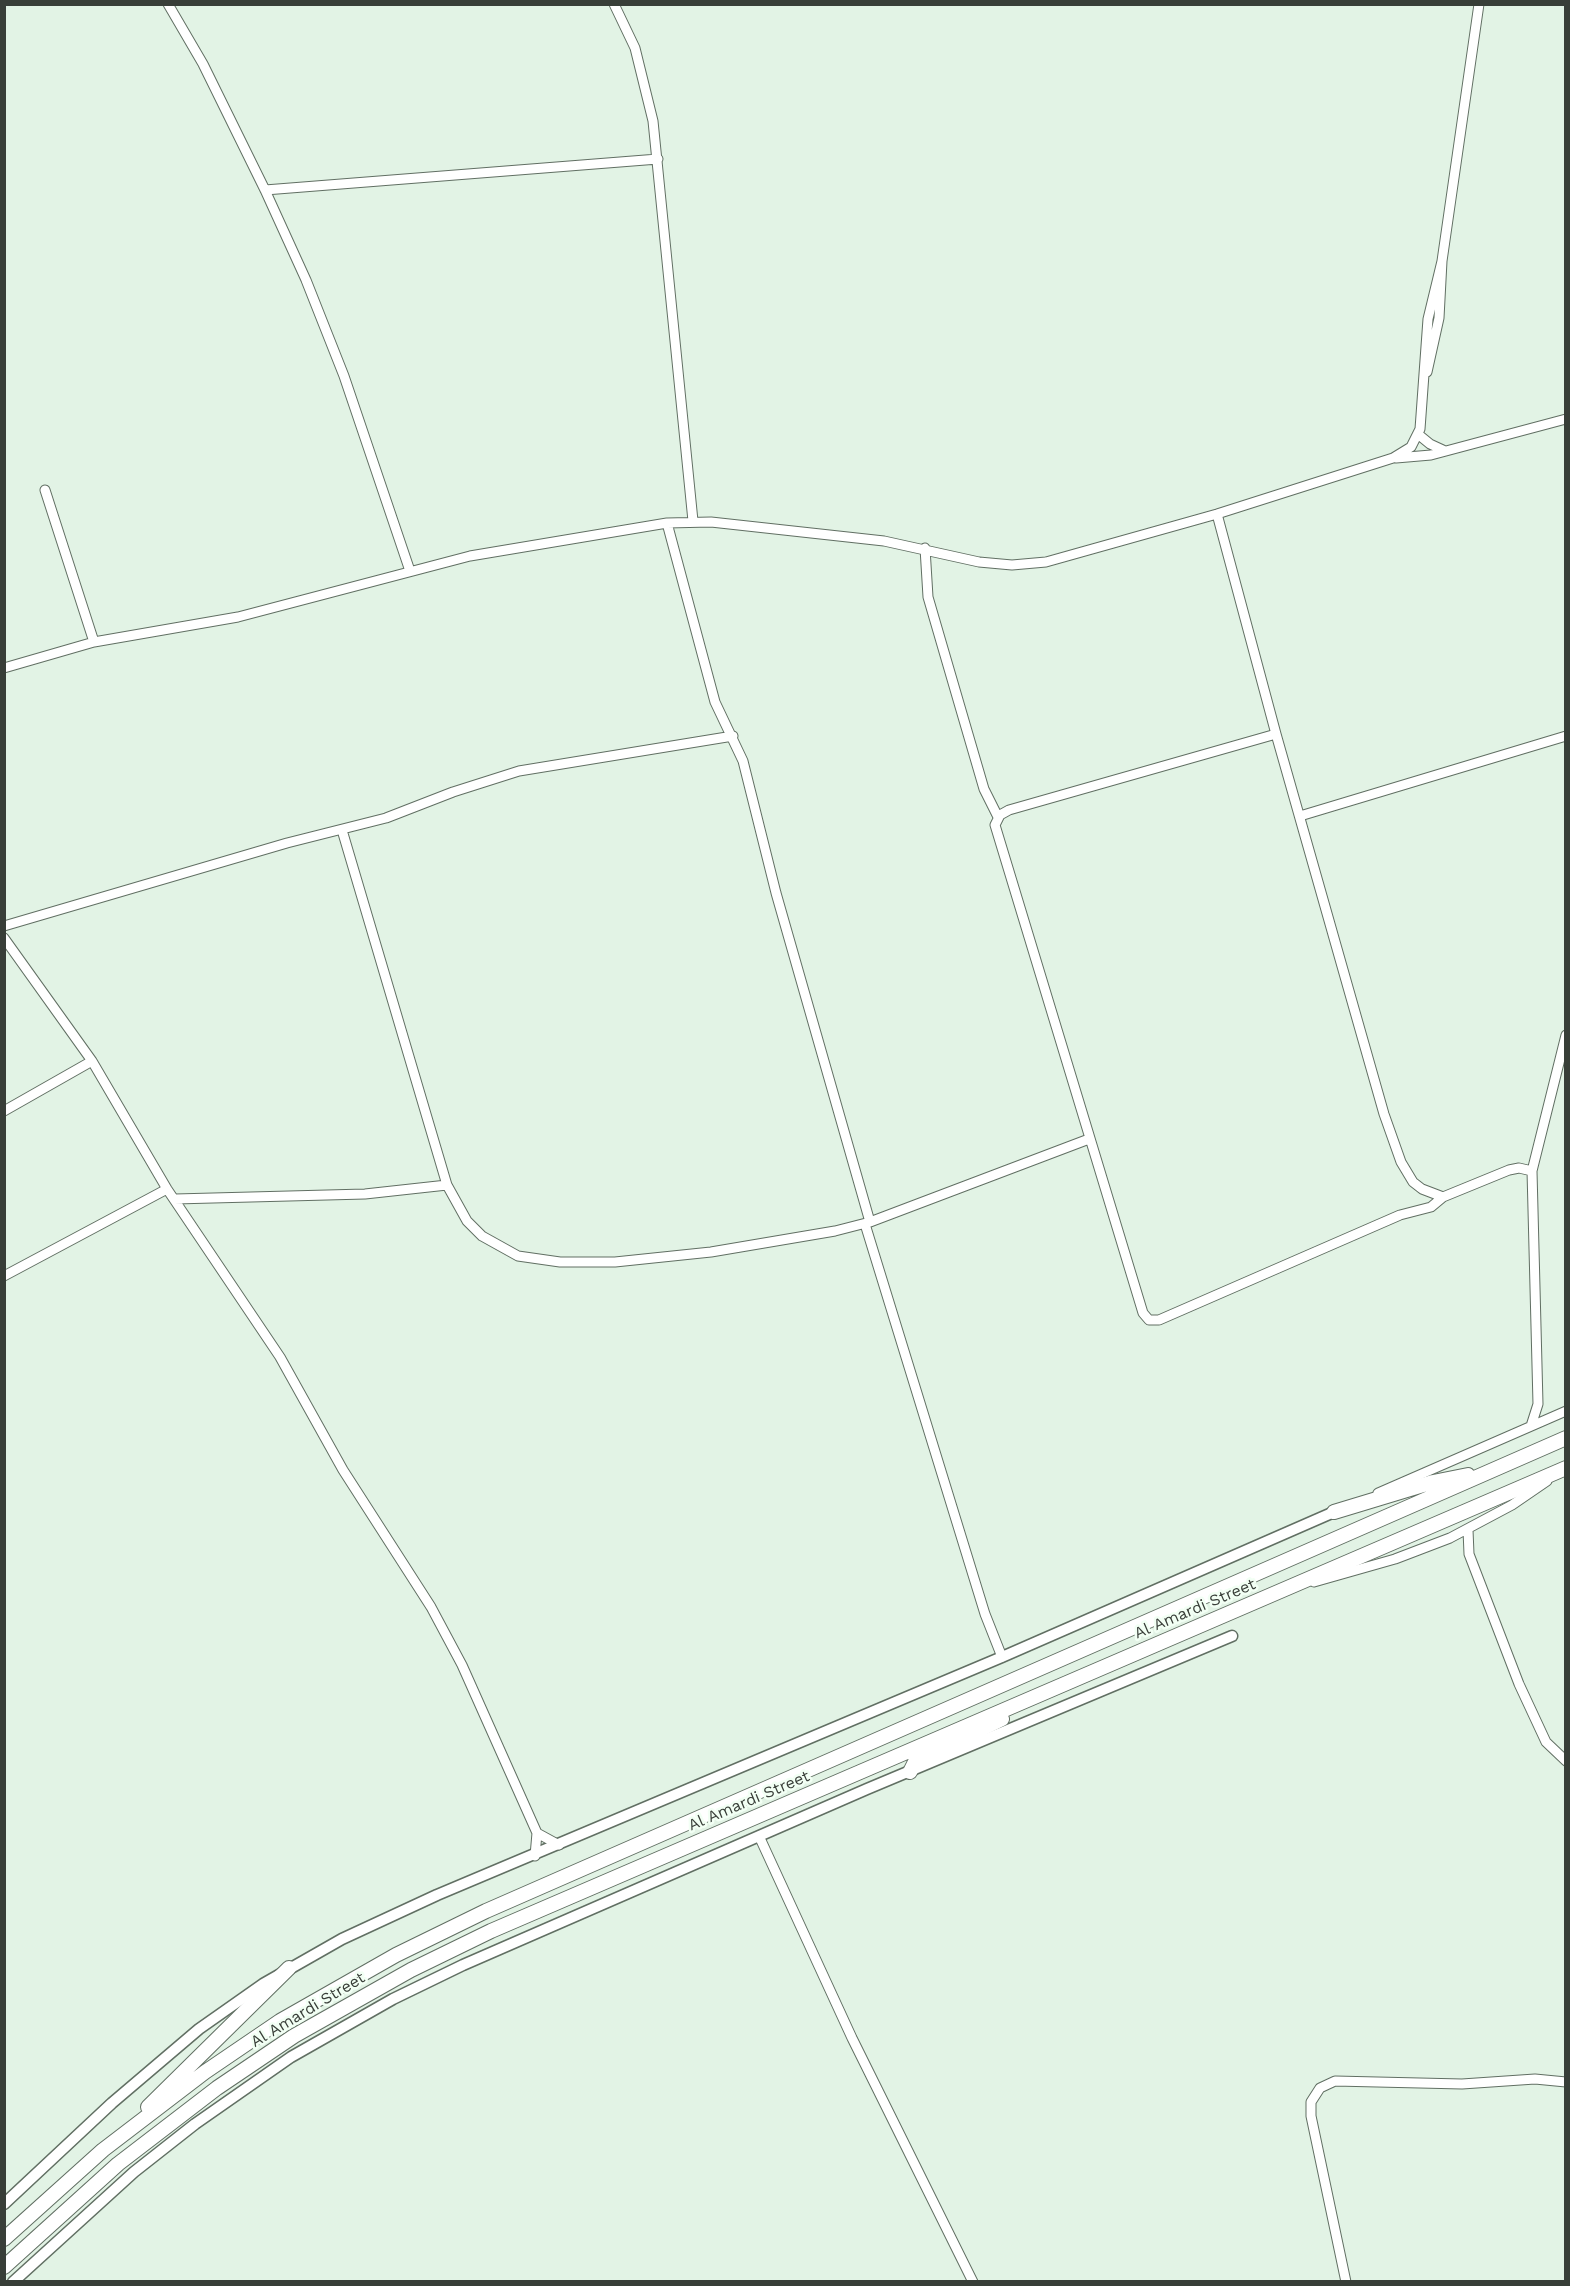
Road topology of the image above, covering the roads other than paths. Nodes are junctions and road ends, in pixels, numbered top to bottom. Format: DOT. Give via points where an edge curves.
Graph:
graph roads {
  1 [pos="168,4"];
  2 [pos="614,4"];
  3 [pos="1479,4"];
  4 [pos="658,159"];
  5 [pos="266,190"];
  6 [pos="1566,419"];
  7 [pos="1419,435"];
  8 [pos="1443,450"];
  9 [pos="1393,458"];
  10 [pos="45,490"];
  11 [pos="1217,514"];
  12 [pos="693,521"];
  13 [pos="667,524"];
  14 [pos="925,548"];
  15 [pos="410,571"];
  16 [pos="94,642"];
  17 [pos="4,668"];
  18 [pos="1276,734"];
  19 [pos="733,736"];
  20 [pos="1566,736"];
  21 [pos="1300,816"];
  22 [pos="998,818"];
  23 [pos="342,830"];
  24 [pos="4,926"];
  25 [pos="4,938"];
  26 [pos="1566,1035"];
  27 [pos="92,1061"];
  28 [pos="4,1111"];
  29 [pos="1089,1138"];
  30 [pos="1532,1171"];
  31 [pos="447,1185"];
  32 [pos="167,1189"];
  33 [pos="1443,1197"];
  34 [pos="175,1199"];
  35 [pos="868,1223"];
  36 [pos="4,1276"];
  37 [pos="1538,1404"];
  38 [pos="1561,1413"];
  39 [pos="1531,1426"];
  40 [pos="1566,1438"];
  41 [pos="1563,1469"];
  42 [pos="1482,1475"];
  43 [pos="1334,1512"];
  44 [pos="1468,1530"];
  45 [pos="1282,1589"];
  46 [pos="1232,1636"];
  47 [pos="1002,1657"];
  48 [pos="1046,1691"];
  49 [pos="1566,1761"];
  50 [pos="910,1772"];
  51 [pos="537,1833"];
  52 [pos="759,1836"];
  53 [pos="560,1845"];
  54 [pos="535,1856"];
  55 [pos="290,1968"];
  56 [pos="1566,2082"];
  57 [pos="135,2124"];
  58 [pos="4,2204"];
  59 [pos="4,2239"];
  60 [pos="4,2267"];
  61 [pos="13,2282"];
  62 [pos="973,2282"];
  63 [pos="1346,2282"];
  1 -- 5 [label="street"];
  2 -- 4 [label="street" via="635,48 646,85"];
  3 -- 7 [label="street" via="1442,261 1428,319"];
  4 -- 5 [label="street"];
  4 -- 12 [label="street"];
  5 -- 15 [label="street" via="344,376"];
  6 -- 8 [label="street"];
  7 -- 8 [label="street"];
  7 -- 9 [label="street" via="1406,452"];
  8 -- 9 [label="street"];
  9 -- 11 [label="street"];
  10 -- 16 [label="street"];
  11 -- 14 [label="street" via="1029,565 979,562"];
  11 -- 18 [label="street"];
  12 -- 13 [label="street"];
  12 -- 14 [label="street"];
  13 -- 15 [label="street" via="505,549"];
  13 -- 19 [label="street" via="711,690"];
  14 -- 22 [label="street" via="928,597 984,789"];
  15 -- 16 [label="street" via="238,617"];
  16 -- 17 [label="street"];
  18 -- 21 [label="street"];
  18 -- 22 [label="street" via="1009,810"];
  19 -- 23 [label="street" via="519,771"];
  19 -- 35 [label="street" via="743,760"];
  20 -- 21 [label="street"];
  21 -- 33 [label="street" via="1391,1139 1413,1182"];
  22 -- 29 [label="street" via="996,835 1032,941"];
  23 -- 24 [label="street"];
  23 -- 31 [label="street"];
  25 -- 27 [label="street"];
  26 -- 30 [label="street"];
  27 -- 28 [label="street"];
  27 -- 32 [label="street"];
  29 -- 33 [label="street" via="1143,1313 1149,1320 1159,1320 1400,1215 1431,1208"];
  29 -- 35 [label="street"];
  30 -- 33 [label="street" via="1509,1170"];
  30 -- 37 [label="street"];
  31 -- 34 [label="street" via="374,1193"];
  31 -- 35 [label="street" via="467,1221 482,1236 518,1256 538,1261 592,1263 682,1255 759,1245"];
  32 -- 34 [label="street"];
  32 -- 36 [label="street"];
  34 -- 51 [label="street" via="280,1357 343,1470 446,1634"];
  35 -- 47 [label="street" via="985,1614"];
  37 -- 38 [label="street" via="1544,1410"];
  37 -- 39 [label="street"];
  38 -- 39 [label="street"];
  39 -- 43 [label="street"];
  40 -- 42 [label="main road, Al Amardi Street"];
  41 -- 44 [label="street"];
  41 -- 45 [label="main road, Al Amardi Street"];
  42 -- 43 [label="main road" via="1439,1480"];
  42 -- 57 [label="main road, Al Amardi Street" via="446,1930 366,1970 280,2021"];
  43 -- 47 [label="street"];
  44 -- 45 [label="street" via="1395,1559"];
  44 -- 49 [label="street" via="1468,1548 1519,1684 1544,1738"];
  45 -- 48 [label="main road, Al Amardi Street"];
  46 -- 50 [label="street"];
  47 -- 53 [label="street"];
  48 -- 50 [label="main road" via="1020,1710 915,1762"];
  48 -- 60 [label="main road, Al Amardi Street" via="491,1931 372,1990 255,2061 184,2112 87,2191"];
  50 -- 52 [label="street"];
  51 -- 53 [label="street"];
  51 -- 54 [label="street"];
  52 -- 61 [label="street" via="463,1965 324,2037 250,2084 164,2147"];
  52 -- 62 [label="street" via="852,2038"];
  53 -- 54 [label="street"];
  54 -- 55 [label="street" via="394,1914"];
  55 -- 57 [label="main road" via="168,2085"];
  55 -- 58 [label="street" via="220,2013 155,2065"];
  56 -- 63 [label="street" via="1535,2079 1462,2085 1335,2081 1320,2088 1311,2102 1311,2116"];
  57 -- 59 [label="main road, Al Amardi Street"];
}
